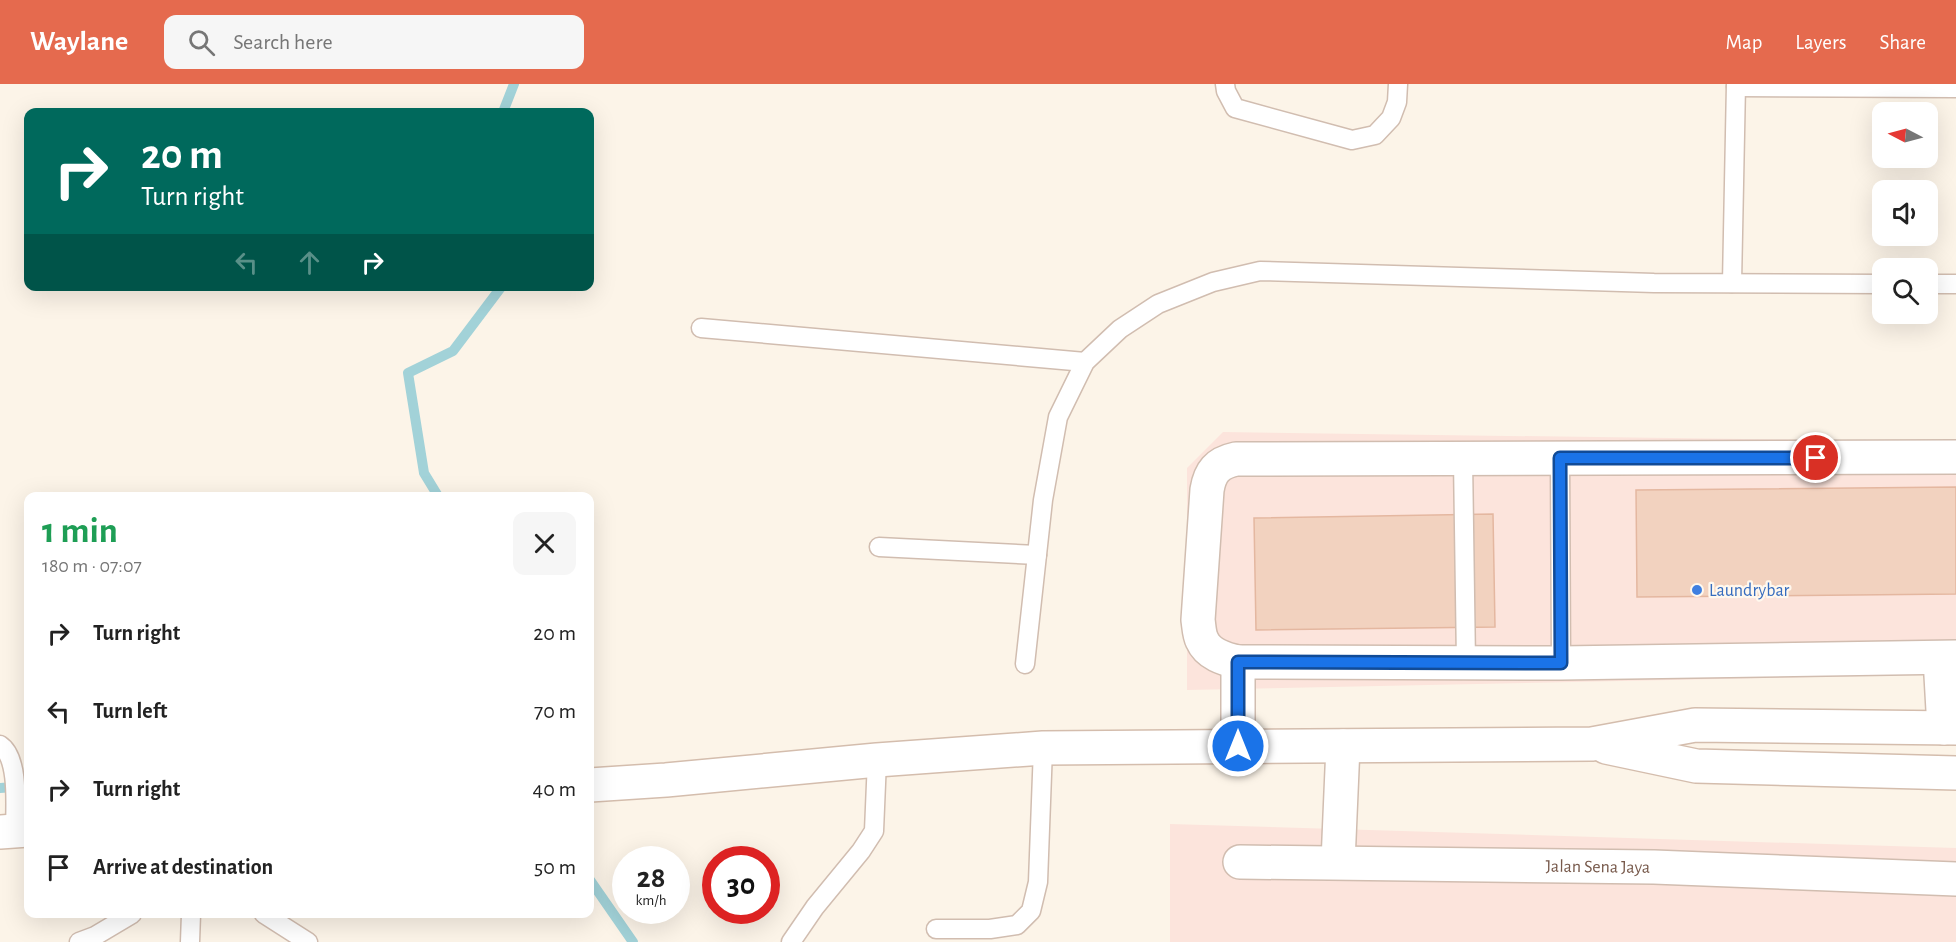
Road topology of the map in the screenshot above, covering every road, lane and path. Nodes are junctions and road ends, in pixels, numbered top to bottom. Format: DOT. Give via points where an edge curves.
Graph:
graph roads {
  1 [pos="1225,84"];
  2 [pos="1398,84"];
  3 [pos="1736,86"];
  4 [pos="1956,88"];
  5 [pos="1732,283"];
  6 [pos="1872,284"];
  7 [pos="1938,284"];
  8 [pos="1956,284"];
  9 [pos="701,328"];
  10 [pos="1085,362"];
  11 [pos="1956,457"];
  12 [pos="1560,458"];
  13 [pos="1463,459"];
  14 [pos="879,547"];
  15 [pos="1037,555"];
  16 [pos="1948,657"];
  17 [pos="1238,662"];
  18 [pos="1025,663"];
  19 [pos="1466,663"];
  20 [pos="1561,663"];
  21 [pos="1950,728"];
  22 [pos="1592,744"];
  23 [pos="0,745"];
  24 [pos="1238,746"];
  25 [pos="1343,746"];
  26 [pos="1043,748"];
  27 [pos="877,760"];
  28 [pos="1956,773"];
  29 [pos="594,785"];
  30 [pos="15,831"];
  31 [pos="1240,862"];
  32 [pos="1338,862"];
  33 [pos="1956,879"];
  34 [pos="125,918"];
  35 [pos="191,918"];
  36 [pos="270,918"];
  37 [pos="936,929"];
  38 [pos="79,942"];
  39 [pos="190,942"];
  40 [pos="308,942"];
  41 [pos="791,942"];
  1 -- 2 [label="lane" via="1235,108 1352,140 1375,135 1391,118"];
  3 -- 4 [label="lane"];
  3 -- 5 [label="lane"];
  5 -- 6 [label="lane"];
  5 -- 10 [label="lane" via="1260,271 1213,282 1158,304 1120,329"];
  7 -- 8 [label="lane"];
  9 -- 10 [label="lane"];
  10 -- 15 [label="lane" via="1058,417"];
  11 -- 12 [label="street"];
  12 -- 13 [label="street"];
  12 -- 20 [label="lane"];
  13 -- 17 [label="street" via="1236,459 1216,467 1207,490 1198,620 1202,640 1210,649 1220,658"];
  13 -- 19 [label="lane"];
  14 -- 15 [label="lane"];
  15 -- 18 [label="lane"];
  16 -- 20 [label="street"];
  16 -- 21 [label="street"];
  17 -- 19 [label="street"];
  17 -- 24 [label="street"];
  19 -- 20 [label="street"];
  21 -- 22 [label="street" via="1695,724"];
  22 -- 25 [label="street"];
  22 -- 28 [label="street" via="1696,766"];
  23 -- 30 [label="lane" via="12,760"];
  24 -- 25 [label="street"];
  24 -- 26 [label="street"];
  25 -- 32 [label="street"];
  26 -- 27 [label="street"];
  26 -- 37 [label="lane" via="1038,882 1031,911 1017,925"];
  27 -- 29 [label="street"];
  27 -- 41 [label="lane" via="874,831"];
  31 -- 32 [label="street, Jalan Sena Jaya"];
  32 -- 33 [label="street, Jalan Sena Jaya" via="1654,867"];
  34 -- 38 [label="lane"];
  35 -- 39 [label="lane"];
  36 -- 40 [label="lane"];
}
